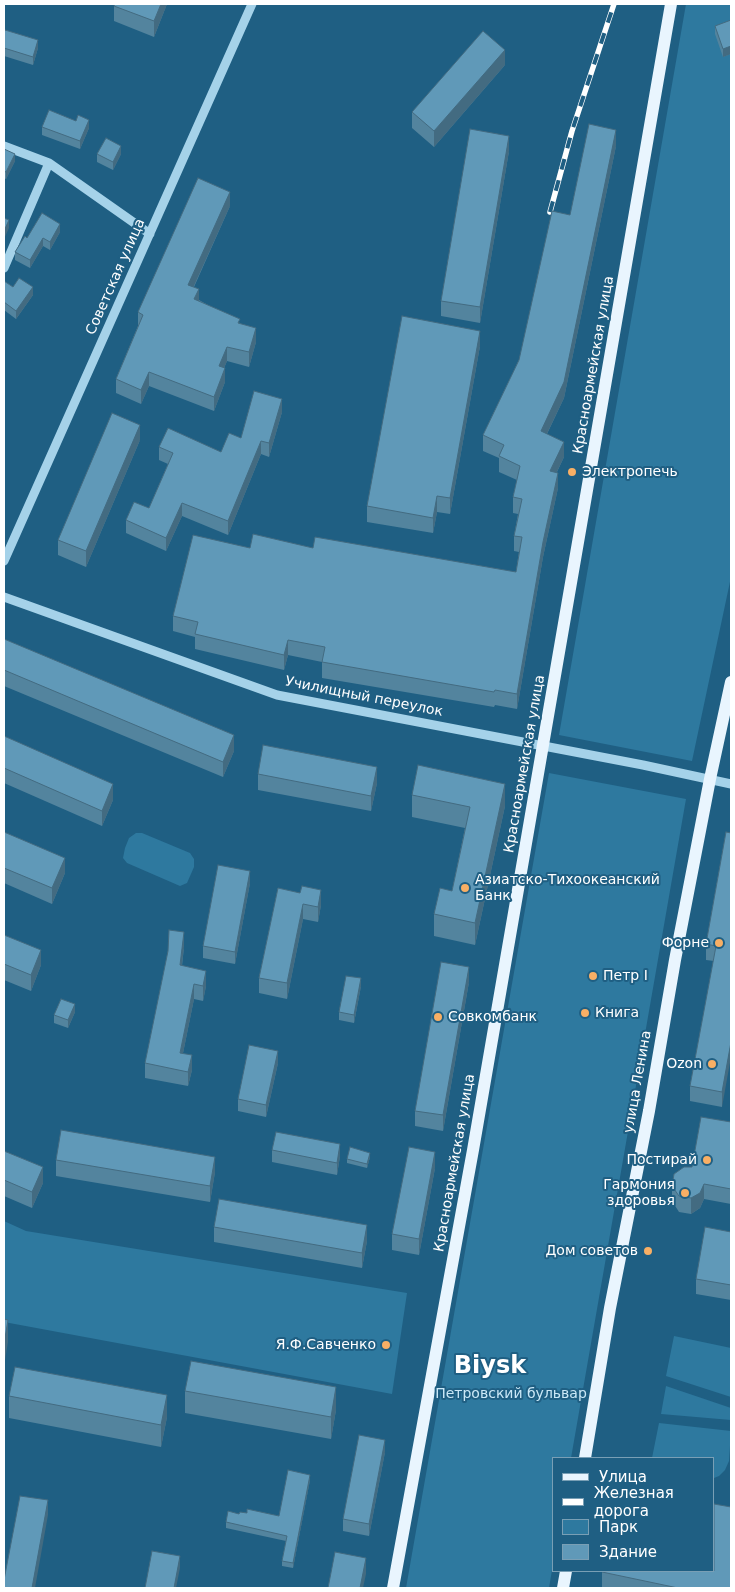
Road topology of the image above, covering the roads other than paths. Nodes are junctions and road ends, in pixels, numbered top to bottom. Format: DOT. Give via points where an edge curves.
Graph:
graph roads {
  1 [pos="252,4"];
  2 [pos="671,4"];
  3 [pos="4,146"];
  4 [pos="49,164"];
  5 [pos="150,234"];
  6 [pos="4,268"];
  7 [pos="4,561"];
  8 [pos="4,597"];
  9 [pos="731,682"];
  10 [pos="544,746"];
  11 [pos="710,779"];
  12 [pos="731,784"];
  13 [pos="585,1457"];
  14 [pos="566,1572"];
  15 [pos="393,1588"];
  16 [pos="563,1588"];
  1 -- 5 [label="street, Советская улица"];
  2 -- 10 [label="main road, Красноармейская улица"];
  3 -- 4 [label="street"];
  4 -- 5 [label="street"];
  4 -- 6 [label="street"];
  5 -- 7 [label="street, Советская улица"];
  8 -- 10 [label="street, Училищный переулок" via="277,695"];
  9 -- 11 [label="main road, улица Ленина"];
  10 -- 11 [label="street, Училищный переулок"];
  10 -- 15 [label="main road, Красноармейская улица"];
  11 -- 12 [label="street, Училищный переулок"];
  11 -- 13 [label="main road, улица Ленина" via="610,1308"];
  14 -- 16 [label="main road"];
}
